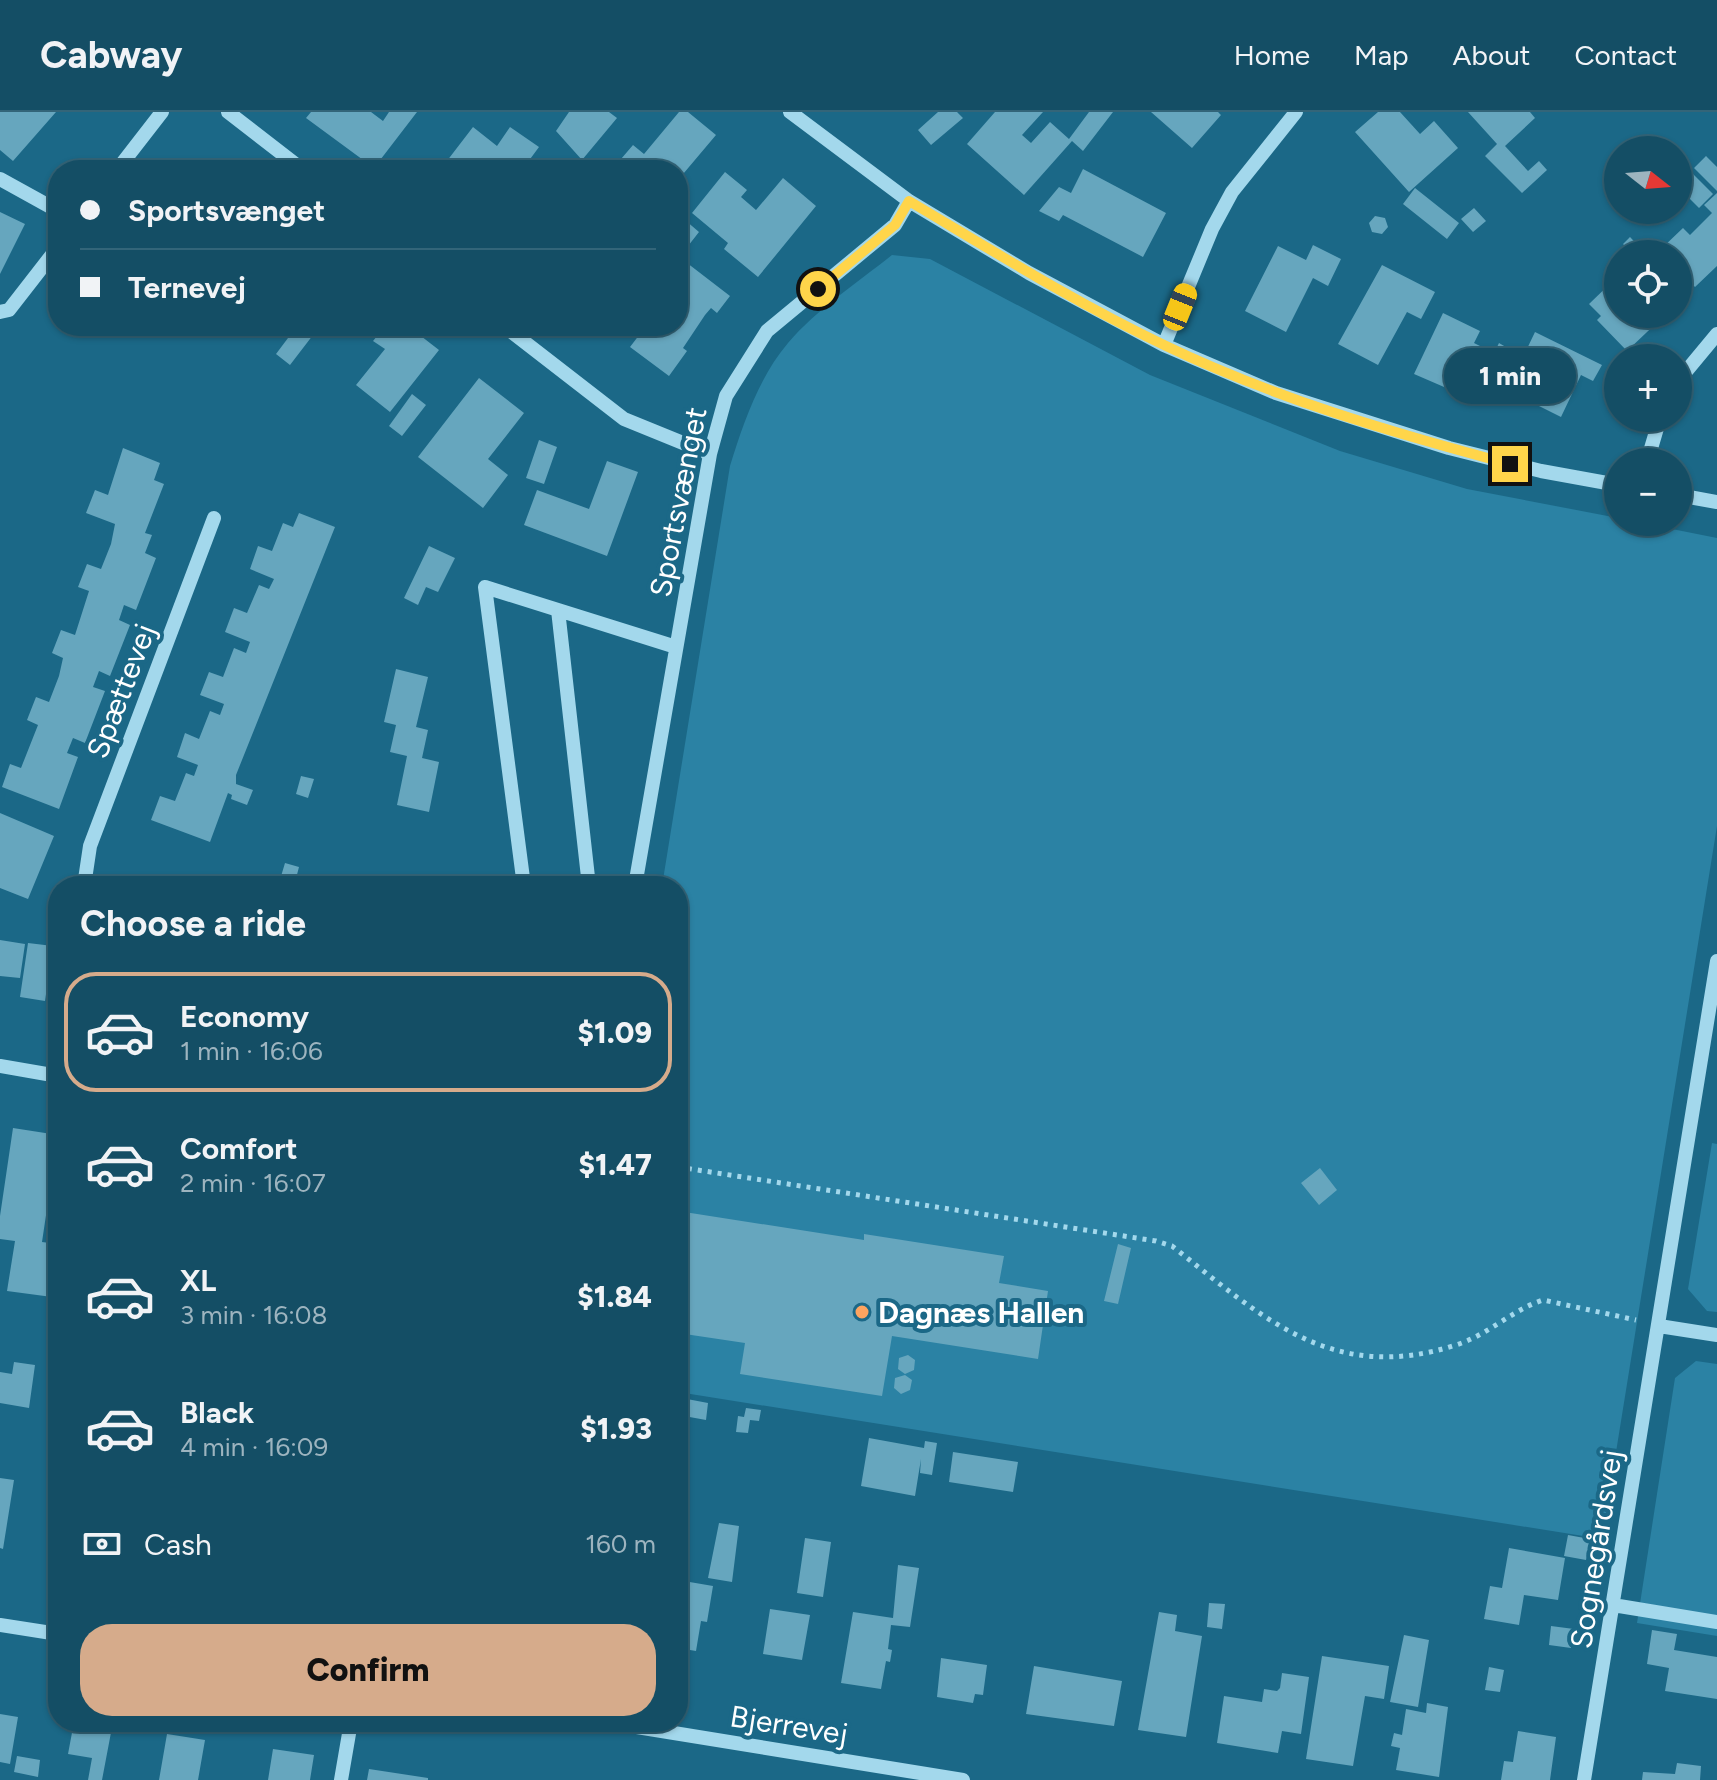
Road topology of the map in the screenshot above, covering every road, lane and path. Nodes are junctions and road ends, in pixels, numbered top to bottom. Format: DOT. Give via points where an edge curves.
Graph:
graph roads {
  1 [pos="162,112"];
  2 [pos="228,112"];
  3 [pos="790,112"];
  4 [pos="1296,112"];
  5 [pos="125,160"];
  6 [pos="290,160"];
  7 [pos="0,179"];
  8 [pos="909,201"];
  9 [pos="48,205"];
  10 [pos="48,260"];
  11 [pos="0,312"];
  12 [pos="1717,334"];
  13 [pos="517,336"];
  14 [pos="1164,345"];
  15 [pos="1692,362"];
  16 [pos="710,454"];
  17 [pos="1604,482"];
  18 [pos="1692,498"];
  19 [pos="1717,502"];
  20 [pos="214,518"];
  21 [pos="558,610"];
  22 [pos="676,647"];
  23 [pos="86,876"];
  24 [pos="523,876"];
  25 [pos="588,876"];
  26 [pos="637,876"];
  27 [pos="1717,961"];
  28 [pos="0,1066"];
  29 [pos="48,1075"];
  30 [pos="688,1169"];
  31 [pos="1654,1324"];
  32 [pos="1717,1335"];
  33 [pos="1613,1605"];
  34 [pos="1717,1622"];
  35 [pos="0,1625"];
  36 [pos="48,1632"];
  37 [pos="349,1732"];
  38 [pos="668,1732"];
  39 [pos="341,1780"];
  40 [pos="963,1780"];
  41 [pos="1584,1780"];
  1 -- 5 [label="street"];
  2 -- 6 [label="street"];
  3 -- 8 [label="street"];
  4 -- 14 [label="street" via="1232,192"];
  7 -- 9 [label="street"];
  8 -- 14 [label="street"];
  8 -- 16 [label="street, Sportsvænget" via="895,225 767,331 726,396"];
  10 -- 11 [label="street" via="9,310"];
  12 -- 15 [label="street"];
  13 -- 16 [label="street" via="624,419"];
  14 -- 17 [label="street" via="1276,393 1435,444"];
  16 -- 22 [label="street, Sportsvænget"];
  18 -- 19 [label="street"];
  20 -- 23 [label="street, Spættevej" via="90,846"];
  21 -- 22 [label="street"];
  21 -- 24 [label="street" via="485,587"];
  21 -- 25 [label="street"];
  22 -- 26 [label="street, Sportsvænget"];
  27 -- 31 [label="street, Sognegårdsvej"];
  28 -- 29 [label="street"];
  30 -- 31 [label="path" via="1156,1241 1172,1246 1265,1318 1323,1349 1403,1356 1434,1352 1482,1335 1543,1300"];
  31 -- 32 [label="street"];
  31 -- 33 [label="street, Sognegårdsvej"];
  33 -- 34 [label="street"];
  33 -- 41 [label="street, Sognegårdsvej"];
  35 -- 36 [label="street"];
  37 -- 39 [label="street"];
  38 -- 40 [label="street, Bjerrevej"];
}
